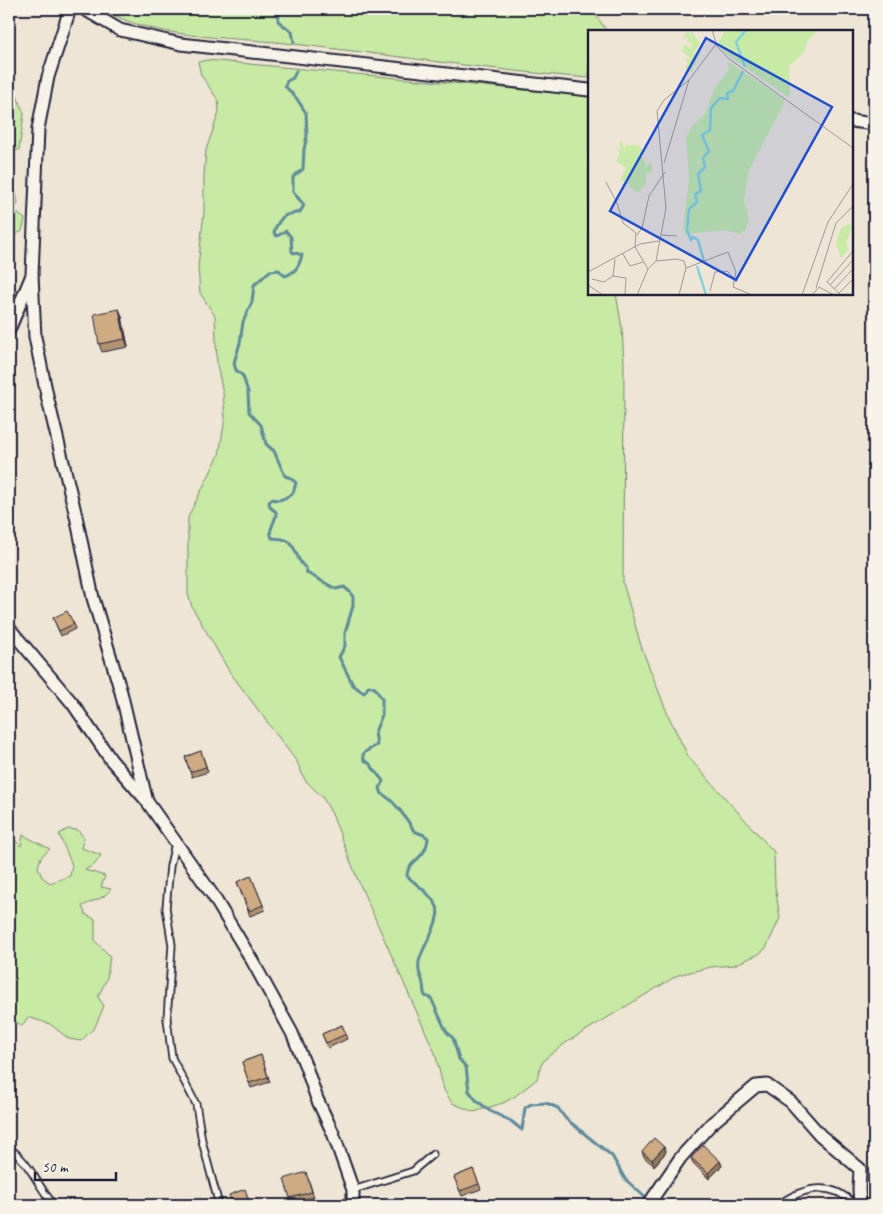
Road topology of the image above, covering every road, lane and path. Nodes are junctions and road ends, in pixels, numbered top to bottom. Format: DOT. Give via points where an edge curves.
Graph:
graph roads {
  1 [pos="70,9"];
  2 [pos="84,9"];
  3 [pos="588,90"];
  4 [pos="853,121"];
  5 [pos="874,124"];
  6 [pos="32,276"];
  7 [pos="9,330"];
  8 [pos="9,628"];
  9 [pos="146,800"];
  10 [pos="176,842"];
  11 [pos="9,1148"];
  12 [pos="433,1154"];
  13 [pos="354,1190"];
  14 [pos="54,1205"];
  15 [pos="219,1205"];
  16 [pos="353,1205"];
  17 [pos="648,1205"];
  18 [pos="778,1205"];
  19 [pos="859,1205"];
  1 -- 6 [label="street" via="48,77 38,129"];
  2 -- 3 [label="street" via="120,30 181,44"];
  4 -- 5 [label="street"];
  6 -- 7 [label="street"];
  6 -- 9 [label="street" via="36,337 48,400 93,598 121,692"];
  8 -- 9 [label="street" via="73,704 111,760"];
  9 -- 10 [label="street"];
  10 -- 13 [label="street" via="212,894 292,1032"];
  10 -- 15 [label="lane" via="166,908 172,945 167,1019 172,1058 196,1104"];
  11 -- 14 [label="lane" via="30,1168 43,1193"];
  12 -- 13 [label="lane" via="413,1171"];
  13 -- 16 [label="street"];
  17 -- 19 [label="street" via="681,1157 711,1124 756,1086 767,1085 790,1102 820,1135 860,1169"];
  18 -- 19 [label="lane" via="806,1191 823,1188"];
}
